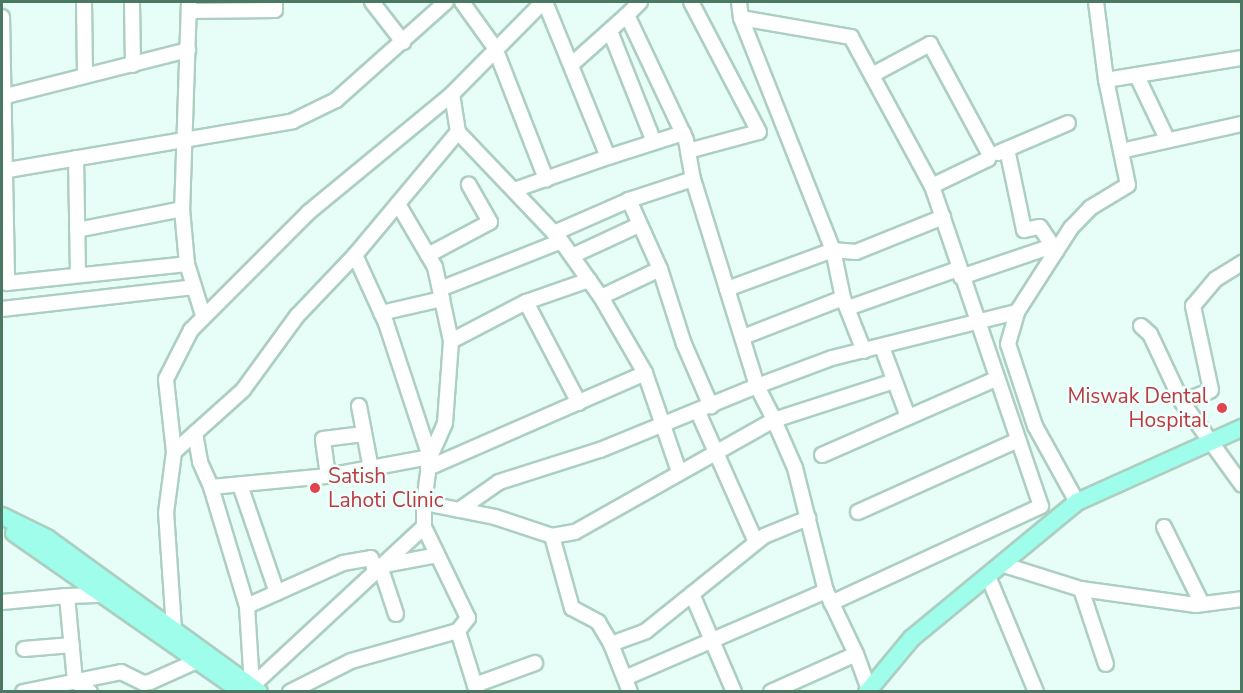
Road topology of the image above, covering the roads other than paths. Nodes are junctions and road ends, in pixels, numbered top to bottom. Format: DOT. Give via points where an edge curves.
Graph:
graph roads {
  1 [pos="84,2"];
  2 [pos="132,2"];
  3 [pos="276,2"];
  4 [pos="372,2"];
  5 [pos="446,2"];
  6 [pos="462,2"];
  7 [pos="544,2"];
  8 [pos="640,2"];
  9 [pos="691,2"];
  10 [pos="739,2"];
  11 [pos="1096,2"];
  12 [pos="189,6"];
  13 [pos="627,15"];
  14 [pos="2,17"];
  15 [pos="741,18"];
  16 [pos="610,31"];
  17 [pos="403,42"];
  18 [pos="495,48"];
  19 [pos="188,50"];
  20 [pos="1242,58"];
  21 [pos="133,65"];
  22 [pos="571,65"];
  23 [pos="872,75"];
  24 [pos="85,76"];
  25 [pos="1137,76"];
  26 [pos="1106,80"];
  27 [pos="452,93"];
  28 [pos="2,97"];
  29 [pos="1068,123"];
  30 [pos="1242,124"];
  31 [pos="458,132"];
  32 [pos="683,133"];
  33 [pos="187,138"];
  34 [pos="1167,139"];
  35 [pos="654,142"];
  36 [pos="1006,149"];
  37 [pos="688,151"];
  38 [pos="1121,151"];
  39 [pos="611,156"];
  40 [pos="990,156"];
  41 [pos="76,158"];
  42 [pos="2,171"];
  43 [pos="546,179"];
  44 [pos="693,180"];
  45 [pos="469,185"];
  46 [pos="932,186"];
  47 [pos="514,190"];
  48 [pos="629,200"];
  49 [pos="398,204"];
  50 [pos="182,209"];
  51 [pos="943,217"];
  52 [pos="639,225"];
  53 [pos="77,230"];
  54 [pos="557,237"];
  55 [pos="1054,249"];
  56 [pos="833,250"];
  57 [pos="355,255"];
  58 [pos="428,255"];
  59 [pos="572,256"];
  60 [pos="1242,263"];
  61 [pos="186,264"];
  62 [pos="660,269"];
  63 [pos="960,273"];
  64 [pos="78,275"];
  65 [pos="4,280"];
  66 [pos="589,280"];
  67 [pos="194,287"];
  68 [pos="727,289"];
  69 [pos="441,294"];
  70 [pos="601,297"];
  71 [pos="526,302"];
  72 [pos="846,303"];
  73 [pos="2,309"];
  74 [pos="1017,312"];
  75 [pos="381,313"];
  76 [pos="203,315"];
  77 [pos="976,323"];
  78 [pos="1141,326"];
  79 [pos="742,337"];
  80 [pos="451,341"];
  81 [pos="882,346"];
  82 [pos="864,351"];
  83 [pos="645,373"];
  84 [pos="996,379"];
  85 [pos="894,381"];
  86 [pos="757,386"];
  87 [pos="1182,402"];
  88 [pos="579,403"];
  89 [pos="359,406"];
  90 [pos="704,409"];
  91 [pos="908,417"];
  92 [pos="774,420"];
  93 [pos="663,426"];
  94 [pos="1242,428"];
  95 [pos="195,433"];
  96 [pos="364,434"];
  97 [pos="1211,439"];
  98 [pos="1018,440"];
  99 [pos="715,451"];
  100 [pos="174,452"];
  101 [pos="822,455"];
  102 [pos="429,463"];
  103 [pos="371,469"];
  104 [pos="679,472"];
  105 [pos="328,476"];
  106 [pos="240,485"];
  107 [pos="1242,485"];
  108 [pos="211,487"];
  109 [pos="1077,502"];
  110 [pos="424,503"];
  111 [pos="459,510"];
  112 [pos="858,512"];
  113 [pos="2,516"];
  114 [pos="808,518"];
  115 [pos="424,527"];
  116 [pos="1164,527"];
  117 [pos="2,528"];
  118 [pos="552,536"];
  119 [pos="756,542"];
  120 [pos="437,555"];
  121 [pos="1001,564"];
  122 [pos="377,568"];
  123 [pos="988,576"];
  124 [pos="1081,589"];
  125 [pos="277,593"];
  126 [pos="692,594"];
  127 [pos="104,595"];
  128 [pos="67,596"];
  129 [pos="829,597"];
  130 [pos="1242,599"];
  131 [pos="2,602"];
  132 [pos="1202,604"];
  133 [pos="247,606"];
  134 [pos="396,614"];
  135 [pos="174,629"];
  136 [pos="458,631"];
  137 [pos="712,640"];
  138 [pos="611,644"];
  139 [pos="72,645"];
  140 [pos="24,650"];
  141 [pos="856,654"];
  142 [pos="197,661"];
  143 [pos="535,663"];
  144 [pos="1106,664"];
  145 [pos="75,681"];
  146 [pos="628,685"];
  147 [pos="240,687"];
  148 [pos="476,688"];
  149 [pos="868,691"];
  150 [pos="23,692"];
  151 [pos="90,692"];
  152 [pos="290,692"];
  153 [pos="734,692"];
  154 [pos="771,692"];
  155 [pos="1036,692"];
  1 -- 24 [label="street"];
  2 -- 21 [label="street"];
  3 -- 12 [label="street" via="275,10"];
  4 -- 17 [label="street"];
  5 -- 17 [label="street"];
  6 -- 18 [label="street"];
  7 -- 18 [label="street"];
  7 -- 22 [label="street"];
  8 -- 13 [label="street"];
  9 -- 37 [label="street" via="759,132"];
  10 -- 15 [label="street"];
  11 -- 26 [label="street"];
  12 -- 19 [label="street"];
  13 -- 16 [label="street"];
  13 -- 32 [label="street"];
  14 -- 28 [label="street"];
  15 -- 23 [label="street" via="851,37"];
  15 -- 56 [label="street"];
  16 -- 22 [label="street"];
  16 -- 35 [label="street"];
  17 -- 33 [label="street" via="336,100 293,121 236,134"];
  18 -- 27 [label="street"];
  18 -- 43 [label="street"];
  19 -- 21 [label="street"];
  19 -- 33 [label="street"];
  20 -- 25 [label="street"];
  21 -- 24 [label="street"];
  22 -- 39 [label="street" via="608,157"];
  23 -- 40 [label="street" via="930,44"];
  23 -- 46 [label="street"];
  24 -- 28 [label="street"];
  25 -- 26 [label="street"];
  25 -- 34 [label="street"];
  26 -- 38 [label="street"];
  27 -- 31 [label="street"];
  27 -- 76 [label="street" via="309,212"];
  28 -- 42 [label="street"];
  29 -- 36 [label="street"];
  30 -- 34 [label="street"];
  31 -- 47 [label="street"];
  31 -- 49 [label="street"];
  32 -- 35 [label="street"];
  32 -- 37 [label="street"];
  33 -- 41 [label="street"];
  33 -- 50 [label="street"];
  34 -- 38 [label="street"];
  35 -- 39 [label="street"];
  36 -- 40 [label="street"];
  36 -- 55 [label="street" via="1024,230 1040,227"];
  37 -- 44 [label="street"];
  38 -- 55 [label="street" via="1128,185 1083,214"];
  39 -- 43 [label="street"];
  40 -- 46 [label="street"];
  41 -- 42 [label="street"];
  41 -- 53 [label="street"];
  42 -- 65 [label="street"];
  43 -- 47 [label="street"];
  44 -- 48 [label="street"];
  44 -- 68 [label="street"];
  45 -- 58 [label="street" via="490,222"];
  46 -- 51 [label="street"];
  47 -- 54 [label="street"];
  48 -- 52 [label="street"];
  48 -- 54 [label="street"];
  49 -- 57 [label="street"];
  49 -- 58 [label="street"];
  50 -- 53 [label="street"];
  50 -- 61 [label="street"];
  51 -- 56 [label="street" via="856,252"];
  51 -- 63 [label="street"];
  52 -- 59 [label="street"];
  52 -- 62 [label="street"];
  53 -- 64 [label="street"];
  54 -- 59 [label="street"];
  54 -- 69 [label="street"];
  55 -- 63 [label="street"];
  55 -- 74 [label="street"];
  56 -- 68 [label="street"];
  56 -- 72 [label="street"];
  57 -- 75 [label="street"];
  57 -- 95 [label="street" via="297,316 243,390"];
  58 -- 69 [label="street"];
  59 -- 66 [label="street"];
  60 -- 87 [label="street" via="1216,279 1193,306 1211,390"];
  61 -- 64 [label="street"];
  61 -- 67 [label="street"];
  62 -- 70 [label="street"];
  62 -- 90 [label="street"];
  63 -- 72 [label="street"];
  63 -- 77 [label="street"];
  64 -- 65 [label="street"];
  66 -- 70 [label="street"];
  66 -- 71 [label="street"];
  67 -- 73 [label="street"];
  67 -- 76 [label="street"];
  68 -- 79 [label="street"];
  69 -- 75 [label="street"];
  69 -- 80 [label="street"];
  70 -- 83 [label="street"];
  71 -- 80 [label="street"];
  71 -- 88 [label="street"];
  72 -- 79 [label="street"];
  72 -- 82 [label="street"];
  74 -- 77 [label="street"];
  74 -- 109 [label="street" via="1008,344 1035,426"];
  75 -- 102 [label="street"];
  76 -- 100 [label="street" via="166,380"];
  77 -- 81 [label="street"];
  77 -- 84 [label="street"];
  78 -- 87 [label="street" via="1150,334"];
  79 -- 86 [label="street"];
  80 -- 102 [label="street" via="445,423"];
  81 -- 82 [label="street"];
  81 -- 85 [label="street"];
  82 -- 86 [label="street"];
  83 -- 88 [label="street"];
  83 -- 93 [label="street"];
  84 -- 91 [label="street"];
  84 -- 98 [label="street"];
  85 -- 91 [label="street"];
  85 -- 92 [label="street"];
  86 -- 90 [label="street"];
  86 -- 92 [label="street"];
  87 -- 97 [label="street"];
  88 -- 102 [label="street"];
  89 -- 96 [label="street"];
  90 -- 93 [label="street"];
  90 -- 99 [label="street"];
  91 -- 101 [label="street"];
  92 -- 99 [label="street"];
  92 -- 114 [label="street" via="795,468"];
  93 -- 104 [label="street"];
  93 -- 111 [label="street" via="499,482"];
  94 -- 97 [label="main road"];
  95 -- 100 [label="street"];
  95 -- 108 [label="street" via="200,462"];
  96 -- 103 [label="street"];
  96 -- 105 [label="street" via="323,439"];
  97 -- 107 [label="street"];
  97 -- 109 [label="main road"];
  98 -- 112 [label="street"];
  98 -- 129 [label="street" via="1041,506"];
  99 -- 104 [label="street"];
  99 -- 119 [label="street"];
  100 -- 135 [label="street" via="166,513"];
  102 -- 103 [label="street"];
  102 -- 110 [label="street"];
  103 -- 105 [label="street"];
  104 -- 118 [label="street" via="575,532"];
  105 -- 106 [label="street"];
  106 -- 108 [label="street"];
  106 -- 125 [label="street"];
  108 -- 133 [label="street"];
  109 -- 121 [label="main road"];
  110 -- 111 [label="street"];
  110 -- 115 [label="street"];
  111 -- 118 [label="street"];
  113 -- 135 [label="main road" via="46,538"];
  114 -- 119 [label="street"];
  114 -- 129 [label="street"];
  115 -- 120 [label="street"];
  115 -- 122 [label="street"];
  116 -- 132 [label="street"];
  117 -- 127 [label="main road" via="28,541"];
  118 -- 138 [label="street" via="572,608 598,622"];
  119 -- 126 [label="street"];
  120 -- 122 [label="street"];
  120 -- 136 [label="street" via="468,618"];
  121 -- 123 [label="main road"];
  121 -- 124 [label="street"];
  122 -- 125 [label="street" via="371,558 343,563"];
  122 -- 134 [label="street"];
  122 -- 147 [label="street"];
  123 -- 149 [label="main road" via="912,638"];
  123 -- 155 [label="street"];
  124 -- 132 [label="street"];
  124 -- 144 [label="street"];
  125 -- 133 [label="street"];
  126 -- 137 [label="street"];
  126 -- 138 [label="street" via="646,631"];
  127 -- 128 [label="street"];
  127 -- 142 [label="main road"];
  128 -- 131 [label="street"];
  128 -- 139 [label="street"];
  129 -- 137 [label="street"];
  129 -- 141 [label="street"];
  130 -- 132 [label="street"];
  133 -- 147 [label="street"];
  135 -- 147 [label="main road"];
  136 -- 148 [label="street"];
  136 -- 152 [label="street" via="351,661"];
  137 -- 146 [label="street"];
  137 -- 153 [label="street"];
  138 -- 146 [label="street"];
  139 -- 140 [label="street"];
  139 -- 145 [label="street"];
  141 -- 149 [label="street"];
  141 -- 154 [label="street"];
  142 -- 145 [label="street" via="144,683 126,672"];
  142 -- 147 [label="main road"];
  143 -- 148 [label="street"];
  145 -- 150 [label="street"];
  145 -- 151 [label="street"];
}
